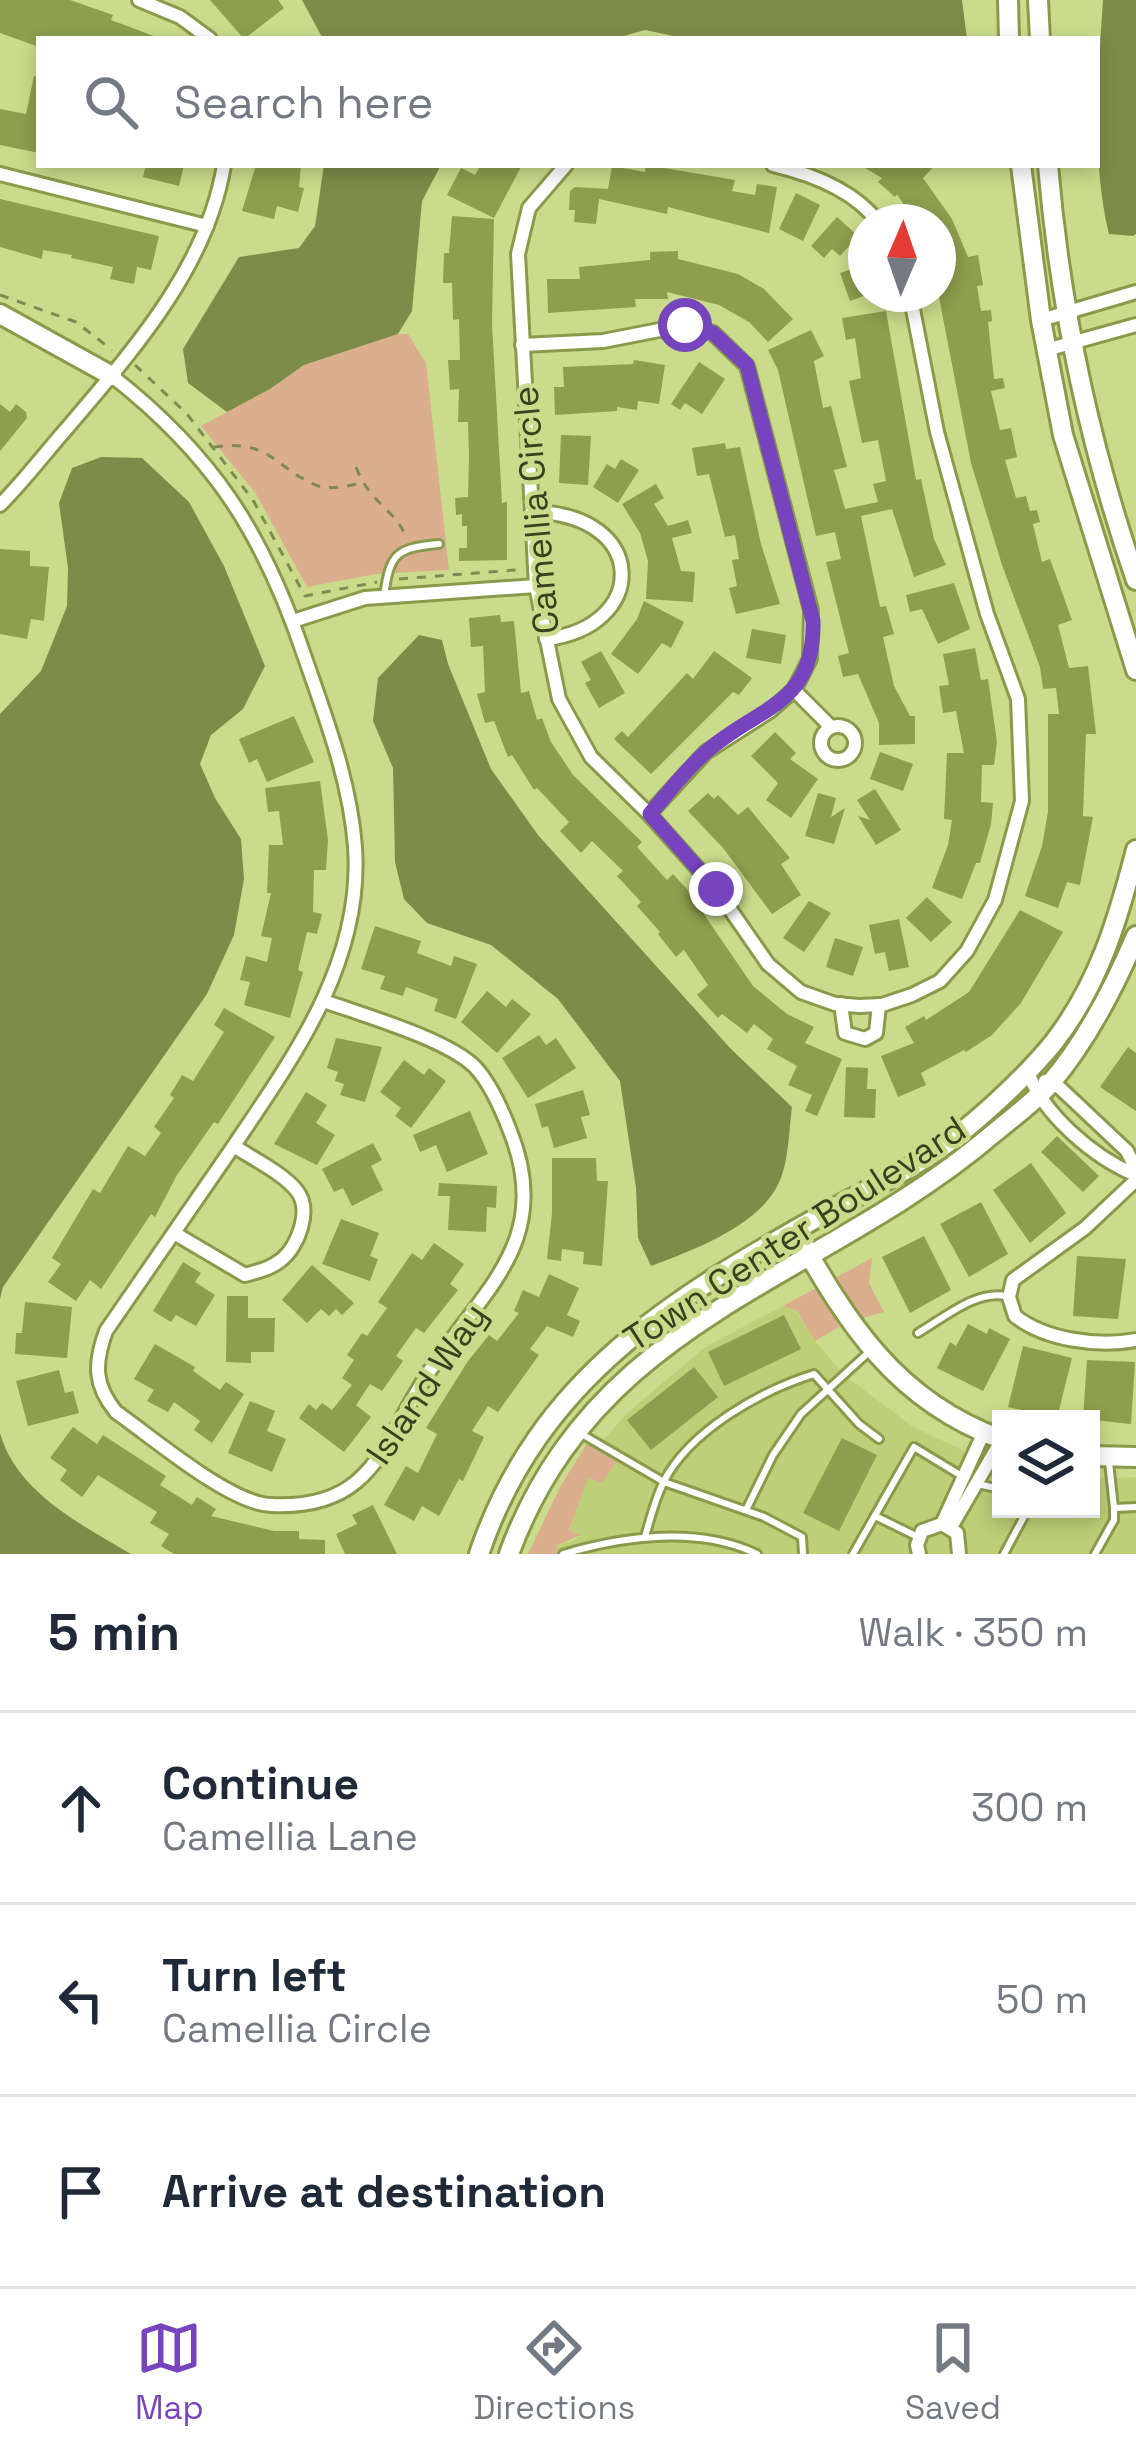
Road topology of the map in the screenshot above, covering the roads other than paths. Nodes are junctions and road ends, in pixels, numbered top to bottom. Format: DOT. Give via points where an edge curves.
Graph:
graph roads {
  1 [pos="139,0"];
  2 [pos="1008,0"];
  3 [pos="1038,0"];
  4 [pos="206,36"];
  5 [pos="1009,36"];
  6 [pos="1040,36"];
  7 [pos="223,168"];
  8 [pos="561,168"];
  9 [pos="785,168"];
  10 [pos="1021,168"];
  11 [pos="1048,168"];
  12 [pos="0,174"];
  13 [pos="857,204"];
  14 [pos="207,226"];
  15 [pos="1136,292"];
  16 [pos="914,312"];
  17 [pos="1064,315"];
  18 [pos="6,319"];
  19 [pos="1041,320"];
  20 [pos="1136,325"];
  21 [pos="1071,342"];
  22 [pos="522,345"];
  23 [pos="1046,350"];
  24 [pos="112,376"];
  25 [pos="2,500"];
  26 [pos="533,512"];
  27 [pos="439,544"];
  28 [pos="1136,580"];
  29 [pos="536,586"];
  30 [pos="384,596"];
  31 [pos="292,621"];
  32 [pos="546,639"];
  33 [pos="1136,670"];
  34 [pos="794,690"];
  35 [pos="831,727"];
  36 [pos="650,814"];
  37 [pos="1136,850"];
  38 [pos="1136,935"];
  39 [pos="324,1001"];
  40 [pos="841,1004"];
  41 [pos="879,1005"];
  42 [pos="1028,1072"];
  43 [pos="1044,1090"];
  44 [pos="234,1146"];
  45 [pos="1136,1175"];
  46 [pos="795,1230"];
  47 [pos="174,1232"];
  48 [pos="809,1256"];
  49 [pos="1009,1297"];
  50 [pos="918,1333"];
  51 [pos="1136,1340"];
  52 [pos="872,1350"];
  53 [pos="826,1390"];
  54 [pos="551,1417"];
  55 [pos="576,1431"];
  56 [pos="992,1436"];
  57 [pos="879,1438"];
  58 [pos="992,1442"];
  59 [pos="992,1445"];
  60 [pos="1100,1456"];
  61 [pos="1136,1457"];
  62 [pos="963,1477"];
  63 [pos="664,1482"];
  64 [pos="976,1484"];
  65 [pos="992,1487"];
  66 [pos="1136,1507"];
  67 [pos="1114,1508"];
  68 [pos="745,1511"];
  69 [pos="875,1516"];
  70 [pos="1023,1518"];
  71 [pos="947,1526"];
  72 [pos="645,1537"];
  73 [pos="918,1538"];
  74 [pos="479,1554"];
  75 [pos="509,1554"];
  76 [pos="562,1554"];
  77 [pos="758,1554"];
  78 [pos="803,1554"];
  79 [pos="853,1554"];
  80 [pos="919,1554"];
  81 [pos="959,1554"];
  82 [pos="1004,1554"];
  83 [pos="1095,1554"];
  1 -- 4 [label="street"];
  2 -- 5 [label="street"];
  3 -- 6 [label="street"];
  7 -- 14 [label="street"];
  8 -- 22 [label="street, Camellia Circle" via="529,208 518,254"];
  9 -- 13 [label="street"];
  10 -- 19 [label="street"];
  11 -- 17 [label="street"];
  12 -- 14 [label="street"];
  14 -- 24 [label="street" via="169,299"];
  15 -- 17 [label="street"];
  16 -- 41 [label="street, Camellia Circle" via="937,432 1018,700 1022,801 995,900 967,951 940,981"];
  17 -- 19 [label="street"];
  17 -- 21 [label="street"];
  18 -- 24 [label="street, Island Way"];
  19 -- 23 [label="street"];
  20 -- 21 [label="street"];
  21 -- 23 [label="street"];
  21 -- 28 [label="street"];
  22 -- 26 [label="street, Camellia Circle"];
  22 -- 34 [label="street" via="685,325 713,333 747,365 813,621 810,658"];
  23 -- 33 [label="street" via="1063,435"];
  24 -- 25 [label="street"];
  24 -- 31 [label="street, Island Way" via="161,415 241,512"];
  26 -- 29 [label="street, Camellia Circle"];
  26 -- 32 [label="street" via="562,512 605,533 621,573 620,593 594,625"];
  27 -- 30 [label="lane" via="406,547 388,567"];
  29 -- 30 [label="street"];
  29 -- 32 [label="street, Camellia Circle"];
  30 -- 31 [label="street"];
  31 -- 39 [label="street, Island Way" via="348,793 356,852 351,908"];
  32 -- 36 [label="street, Camellia Circle" via="559,699 592,757"];
  34 -- 35 [label="street"];
  34 -- 36 [label="street" via="706,752"];
  36 -- 40 [label="street, Camellia Circle" via="768,964 801,992"];
  37 -- 42 [label="street, Town Center Boulevard" via="1095,977"];
  38 -- 43 [label="street, Town Center Boulevard" via="1088,1031"];
  39 -- 44 [label="street, Island Way"];
  39 -- 47 [label="street, Island Way" via="475,1067 500,1107 523,1181 515,1243 501,1277 429,1372 372,1469 347,1492 269,1506 237,1496 102,1395 98,1354 106,1331"];
  40 -- 41 [label="street, Camellia Circle"];
  40 -- 41 [label="street" via="845,1033 865,1039 876,1033"];
  42 -- 43 [label="street"];
  42 -- 46 [label="street, Town Center Boulevard" via="935,1152"];
  43 -- 45 [label="street" via="1113,1166"];
  43 -- 45 [label="street" via="1127,1151"];
  43 -- 48 [label="street, Town Center Boulevard" via="953,1168"];
  44 -- 47 [label="street, Island Way"];
  44 -- 47 [label="street" via="296,1189 303,1203 303,1224 286,1257 245,1274"];
  45 -- 49 [label="street" via="1084,1228 1013,1280"];
  46 -- 48 [label="street"];
  46 -- 54 [label="street, Town Center Boulevard" via="644,1324"];
  48 -- 52 [label="street"];
  48 -- 55 [label="street, Town Center Boulevard" via="682,1332 618,1382"];
  49 -- 50 [label="lane" via="986,1294"];
  49 -- 51 [label="street" via="1015,1316 1043,1332"];
  52 -- 53 [label="lane"];
  52 -- 56 [label="street" via="914,1391"];
  53 -- 57 [label="lane"];
  53 -- 63 [label="lane" via="814,1374 787,1382 709,1430"];
  53 -- 68 [label="lane" via="773,1455"];
  54 -- 55 [label="street"];
  54 -- 74 [label="street, Town Center Boulevard" via="509,1482"];
  55 -- 63 [label="lane"];
  55 -- 75 [label="street, Town Center Boulevard" via="543,1479"];
  58 -- 62 [label="street"];
  59 -- 64 [label="street"];
  60 -- 61 [label="street"];
  60 -- 67 [label="lane"];
  62 -- 64 [label="lane"];
  62 -- 69 [label="lane" via="914,1447"];
  62 -- 71 [label="street"];
  63 -- 68 [label="lane"];
  63 -- 72 [label="lane"];
  64 -- 65 [label="lane"];
  64 -- 71 [label="street"];
  66 -- 67 [label="lane"];
  67 -- 83 [label="lane"];
  68 -- 78 [label="lane" via="802,1538"];
  69 -- 73 [label="lane"];
  69 -- 79 [label="lane"];
  70 -- 82 [label="lane"];
  71 -- 73 [label="street" via="928,1526"];
  71 -- 81 [label="street" via="960,1539"];
  72 -- 76 [label="lane"];
  72 -- 77 [label="lane"];
  73 -- 80 [label="street"];
}
